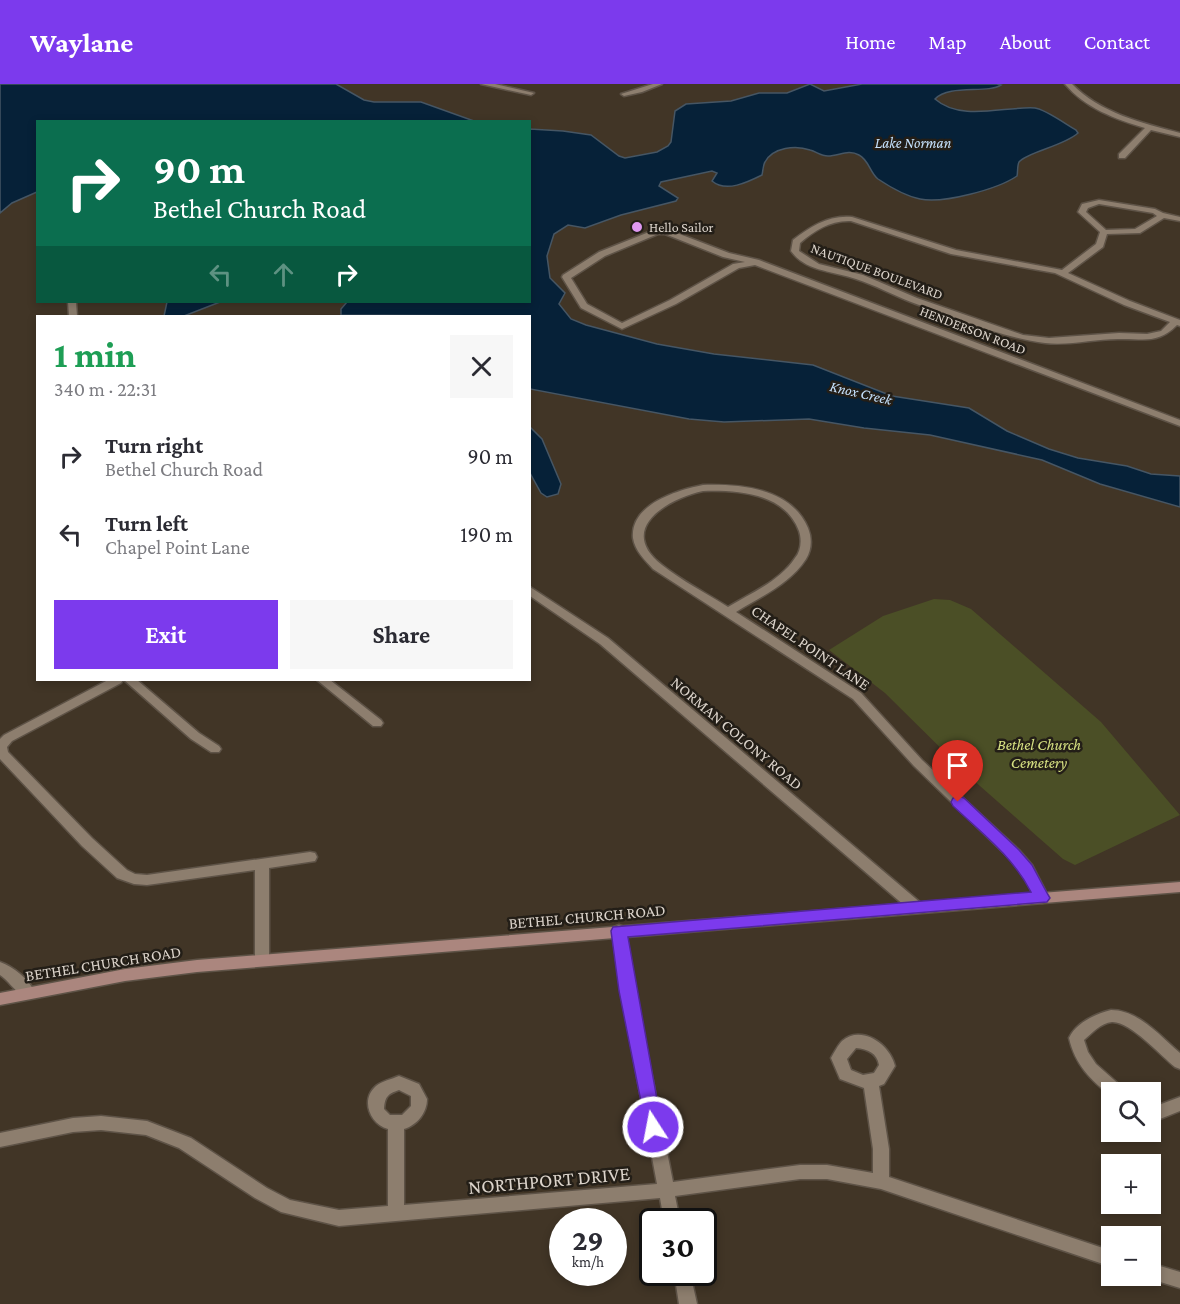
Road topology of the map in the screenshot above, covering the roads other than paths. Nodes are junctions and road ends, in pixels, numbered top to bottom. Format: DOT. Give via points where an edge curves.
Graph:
graph roads {
  1 [pos="484,84"];
  2 [pos="659,84"];
  3 [pos="1068,84"];
  4 [pos="531,93"];
  5 [pos="624,94"];
  6 [pos="1150,127"];
  7 [pos="1180,135"];
  8 [pos="1122,156"];
  9 [pos="1162,214"];
  10 [pos="1180,219"];
  11 [pos="1104,232"];
  12 [pos="756,262"];
  13 [pos="1063,273"];
  14 [pos="1178,322"];
  15 [pos="1180,423"];
  16 [pos="531,592"];
  17 [pos="728,612"];
  18 [pos="115,681"];
  19 [pos="131,681"];
  20 [pos="324,681"];
  21 [pos="377,723"];
  22 [pos="216,749"];
  23 [pos="310,857"];
  24 [pos="262,863"];
  25 [pos="1180,887"];
  26 [pos="1042,898"];
  27 [pos="917,908"];
  28 [pos="619,931"];
  29 [pos="262,960"];
  30 [pos="0,968"];
  31 [pos="28,993"];
  32 [pos="0,999"];
  33 [pos="1180,1062"];
  34 [pos="1105,1082"];
  35 [pos="871,1083"];
  36 [pos="1180,1104"];
  37 [pos="1161,1112"];
  38 [pos="396,1123"];
  39 [pos="0,1140"];
  40 [pos="881,1182"];
  41 [pos="668,1190"];
  42 [pos="670,1208"];
  43 [pos="396,1214"];
  44 [pos="1101,1255"];
  45 [pos="1161,1274"];
  46 [pos="1180,1280"];
  47 [pos="685,1286"];
  48 [pos="688,1304"];
  1 -- 4 [label="street"];
  2 -- 5 [label="street"];
  3 -- 6 [label="street" via="1095,105"];
  6 -- 7 [label="street"];
  6 -- 8 [label="street"];
  9 -- 10 [label="street"];
  9 -- 11 [label="street" via="1137,231"];
  9 -- 11 [label="street" via="1112,202 1085,206 1083,214"];
  11 -- 13 [label="street" via="1100,244"];
  12 -- 12 [label="street, HENDERSON ROAD" via="657,232 602,254 566,277 584,306 622,326 736,266"];
  12 -- 15 [label="street, HENDERSON ROAD"];
  13 -- 14 [label="street, NAUTIQUE BOULEVARD"];
  13 -- 14 [label="street, NAUTIQUE BOULEVARD" via="961,254 846,218 816,226 796,242 795,248 798,255 816,266 860,277 1021,337 1064,341 1147,337 1164,333"];
  16 -- 27 [label="street, NORMAN COLONY ROAD" via="604,641"];
  17 -- 17 [label="street, CHAPEL POINT LANE" via="800,560 806,539 800,524 790,511 771,499 732,488 689,490 660,502 641,523 639,534 644,552 657,567"];
  17 -- 26 [label="street, CHAPEL POINT LANE" via="857,696 918,763 1014,854"];
  18 -- 24 [label="street" via="8,738 0,746 3,754 122,874 147,880"];
  19 -- 22 [label="street"];
  20 -- 21 [label="street"];
  23 -- 24 [label="street"];
  24 -- 29 [label="street"];
  25 -- 26 [label="street, BETHEL CHURCH ROAD"];
  26 -- 27 [label="street, BETHEL CHURCH ROAD"];
  27 -- 28 [label="street, BETHEL CHURCH ROAD"];
  28 -- 29 [label="street, BETHEL CHURCH ROAD"];
  28 -- 41 [label="street"];
  29 -- 31 [label="street, BETHEL CHURCH ROAD" via="125,975"];
  30 -- 31 [label="street"];
  31 -- 32 [label="street, BETHEL CHURCH ROAD"];
  33 -- 34 [label="street" via="1125,1018 1110,1017 1089,1026 1076,1038 1088,1067"];
  35 -- 40 [label="street" via="880,1141"];
  36 -- 37 [label="street"];
  38 -- 43 [label="street"];
  39 -- 43 [label="street, NORTHPORT DRIVE" via="73,1125 101,1123 147,1128 185,1143 287,1207 339,1218"];
  40 -- 41 [label="street, NORTHPORT DRIVE" via="827,1172 800,1172"];
  40 -- 44 [label="street, NORTHPORT DRIVE"];
  41 -- 42 [label="street"];
  41 -- 43 [label="street, NORTHPORT DRIVE"];
  45 -- 46 [label="street"];
  47 -- 48 [label="street"];
}
